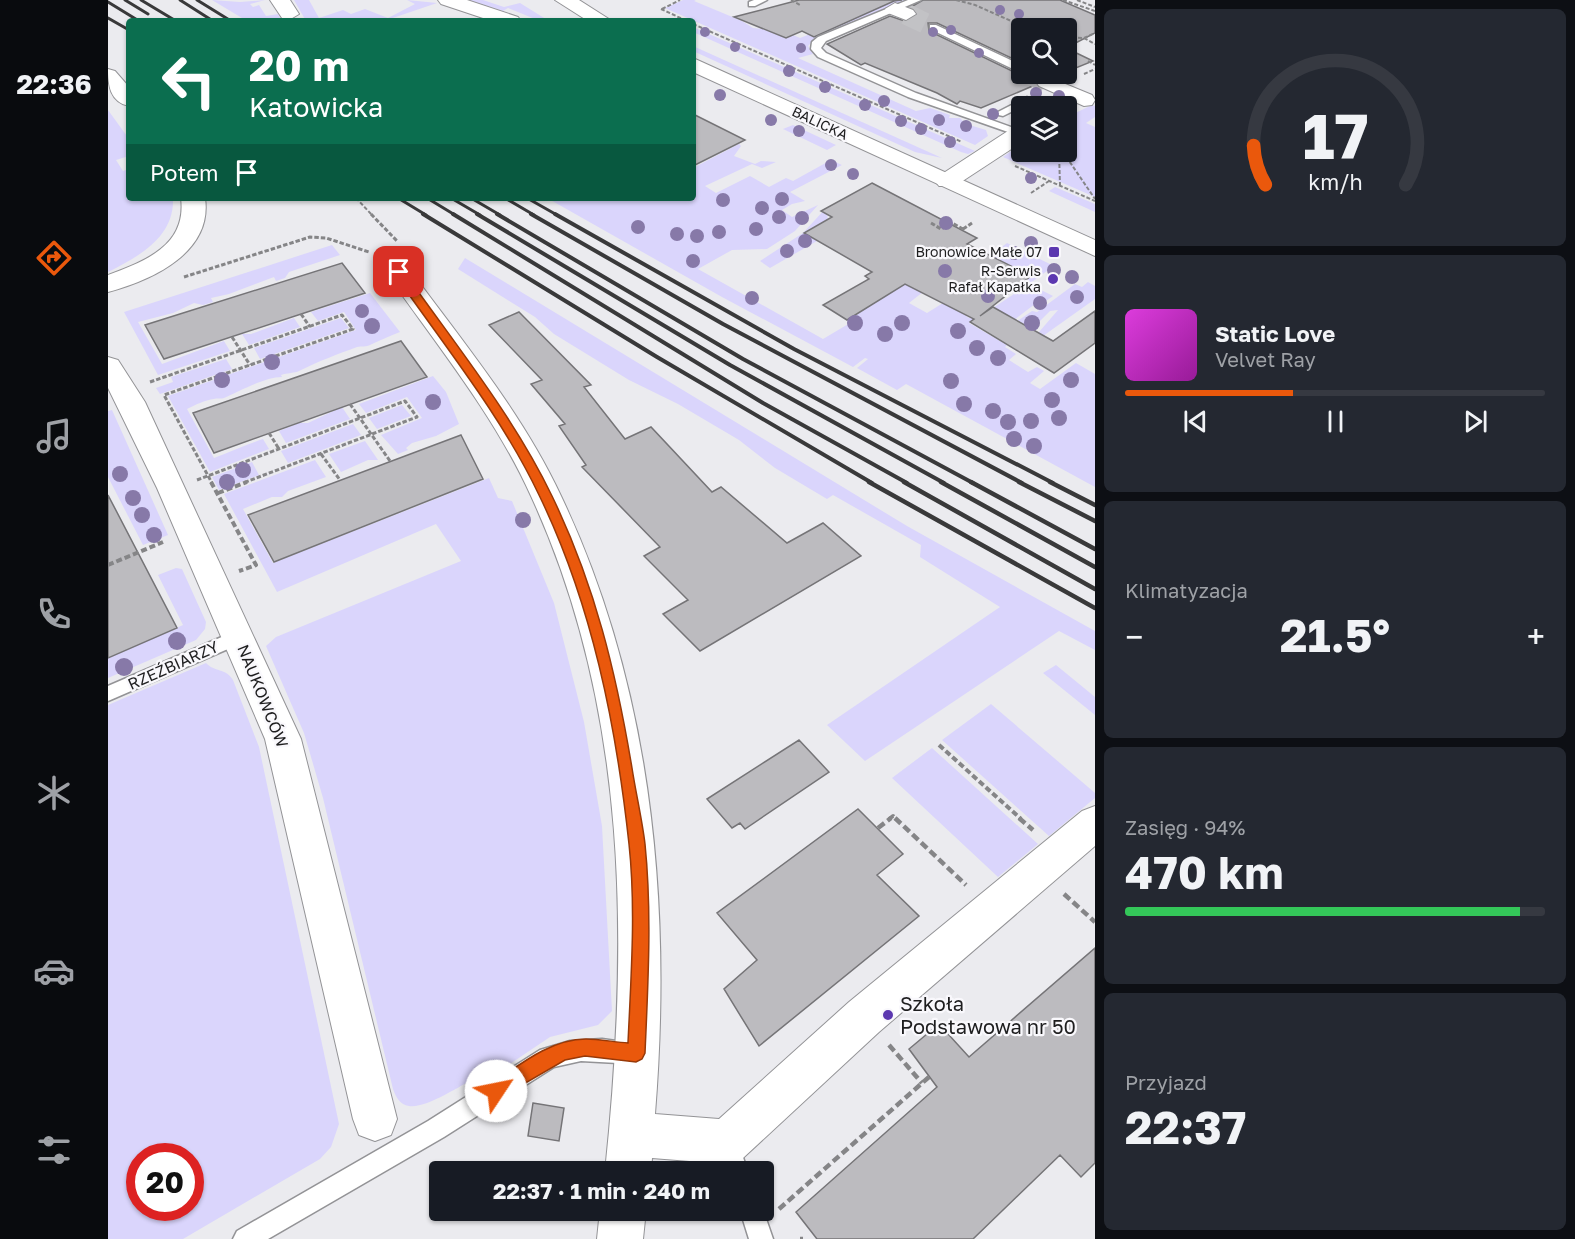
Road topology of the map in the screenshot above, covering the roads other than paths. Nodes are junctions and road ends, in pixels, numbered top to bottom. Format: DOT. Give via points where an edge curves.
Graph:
graph roads {
  1 [pos="448,0"];
  2 [pos="565,0"];
  3 [pos="906,8"];
  4 [pos="502,18"];
  5 [pos="597,18"];
  6 [pos="933,27"];
  7 [pos="1011,64"];
  8 [pos="696,65"];
  9 [pos="108,75"];
  10 [pos="1051,84"];
  11 [pos="126,96"];
  12 [pos="1082,101"];
  13 [pos="1011,108"];
  14 [pos="999,114"];
  15 [pos="1011,129"];
  16 [pos="1011,139"];
  17 [pos="947,181"];
  18 [pos="193,201"];
  19 [pos="1095,249"];
  20 [pos="398,261"];
  21 [pos="108,284"];
  22 [pos="108,366"];
  23 [pos="238,637"];
  24 [pos="108,694"];
  25 [pos="1095,824"];
  26 [pos="636,1053"];
  27 [pos="375,1119"];
  28 [pos="630,1153"];
  29 [pos="732,1157"];
  30 [pos="622,1221"];
  31 [pos="246,1239"];
  32 [pos="620,1239"];
  1 -- 4 [label="street"];
  2 -- 5 [label="street"];
  3 -- 15 [label="lane" via="822,39 816,42 816,49 881,82"];
  6 -- 7 [label="lane"];
  8 -- 17 [label="street, BALICKA"];
  9 -- 11 [label="street"];
  10 -- 12 [label="street"];
  13 -- 14 [label="lane"];
  16 -- 17 [label="street"];
  17 -- 19 [label="street, BALICKA"];
  18 -- 21 [label="street" via="195,222 182,244 150,266"];
  20 -- 26 [label="street" via="510,432 545,494 585,591 614,699 637,845 640,957"];
  22 -- 23 [label="street, NAUKOWCÓW" via="131,402"];
  23 -- 24 [label="lane, RZEŹBIARZY"];
  23 -- 27 [label="street, NAUKOWCÓW" via="283,739"];
  25 -- 29 [label="street" via="864,1017"];
  26 -- 28 [label="street"];
  26 -- 31 [label="lane" via="585,1048 548,1058 436,1129"];
  28 -- 29 [label="street"];
  30 -- 32 [label="street"];
}
